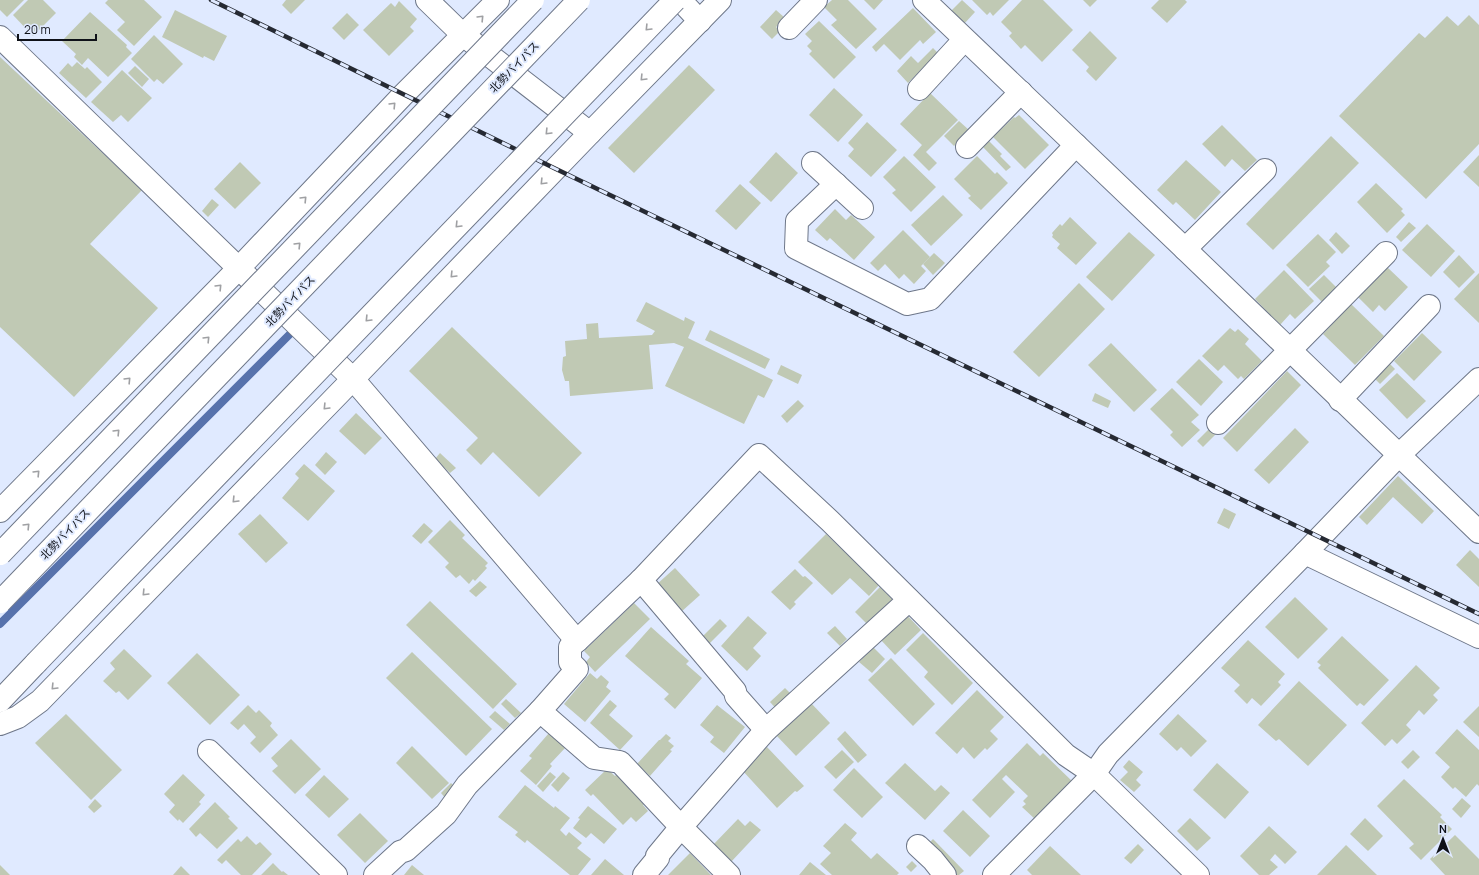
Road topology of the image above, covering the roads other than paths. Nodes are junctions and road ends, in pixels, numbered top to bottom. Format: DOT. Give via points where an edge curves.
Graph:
graph roads {
  1 [pos="427,0"];
  2 [pos="498,0"];
  3 [pos="533,0"];
  4 [pos="579,0"];
  5 [pos="675,0"];
  6 [pos="680,0"];
  7 [pos="720,0"];
  8 [pos="816,0"];
  9 [pos="924,0"];
  10 [pos="700,20"];
  11 [pos="789,28"];
  12 [pos="463,35"];
  13 [pos="0,37"];
  14 [pos="964,40"];
  15 [pos="920,89"];
  16 [pos="1021,92"];
  17 [pos="590,133"];
  18 [pos="1076,145"];
  19 [pos="966,147"];
  20 [pos="813,164"];
  21 [pos="1265,170"];
  22 [pos="836,184"];
  23 [pos="862,208"];
  24 [pos="1185,249"];
  25 [pos="1386,253"];
  26 [pos="238,268"];
  27 [pos="1429,306"];
  28 [pos="1290,350"];
  29 [pos="353,379"];
  30 [pos="1479,379"];
  31 [pos="1340,400"];
  32 [pos="1218,423"];
  33 [pos="1399,455"];
  34 [pos="0,511"];
  35 [pos="1479,532"];
  36 [pos="1305,553"];
  37 [pos="0,554"];
  38 [pos="641,580"];
  39 [pos="909,600"];
  40 [pos="0,602"];
  41 [pos="1479,637"];
  42 [pos="577,641"];
  43 [pos="0,701"];
  44 [pos="540,711"];
  45 [pos="0,724"];
  46 [pos="766,730"];
  47 [pos="209,751"];
  48 [pos="1094,774"];
  49 [pos="682,827"];
  50 [pos="918,846"];
  51 [pos="336,875"];
  52 [pos="375,875"];
  53 [pos="644,875"];
  54 [pos="729,875"];
  55 [pos="945,875"];
  56 [pos="994,875"];
  57 [pos="1198,875"];
  1 -- 12 [label="main road"];
  12 -- 2 [label="main road, one-way"];
  37 -- 3 [label="main road, one-way, bridge"];
  4 -- 40 [label="main road, 北勢バイパス, bridge"];
  5 -- 43 [label="main road, one-way, bridge"];
  6 -- 10 [label="main road"];
  7 -- 10 [label="main road"];
  8 -- 11 [label="main road"];
  9 -- 14 [label="main road"];
  10 -- 17 [label="main road, one-way"];
  12 -- 17 [label="main road"];
  26 -- 12 [label="main road, one-way"];
  13 -- 26 [label="main road"];
  14 -- 15 [label="main road"];
  14 -- 16 [label="main road"];
  16 -- 18 [label="main road"];
  16 -- 19 [label="main road"];
  17 -- 29 [label="main road, one-way"];
  18 -- 22 [label="main road" via="930,300 907,304 796,248 797,221"];
  18 -- 24 [label="main road"];
  20 -- 22 [label="main road"];
  21 -- 24 [label="main road"];
  22 -- 23 [label="main road"];
  24 -- 28 [label="main road"];
  25 -- 28 [label="main road"];
  26 -- 29 [label="main road"];
  34 -- 26 [label="main road, one-way"];
  27 -- 31 [label="main road"];
  28 -- 31 [label="main road"];
  28 -- 32 [label="main road"];
  29 -- 42 [label="main road"];
  29 -- 45 [label="main road, one-way" via="40,701 18,717"];
  30 -- 33 [label="main road"];
  31 -- 33 [label="main road"];
  33 -- 35 [label="main road"];
  33 -- 36 [label="main road"];
  36 -- 41 [label="main road"];
  36 -- 48 [label="main road" via="1108,754"];
  38 -- 39 [label="main road" via="760,455"];
  38 -- 42 [label="main road"];
  38 -- 46 [label="main road"];
  39 -- 46 [label="main road"];
  39 -- 48 [label="main road" via="1066,755"];
  42 -- 44 [label="main road" via="570,647 570,662 577,669"];
  44 -- 49 [label="main road" via="594,758 620,762"];
  44 -- 52 [label="main road" via="467,786 446,814"];
  46 -- 49 [label="main road"];
  47 -- 51 [label="main road"];
  48 -- 56 [label="main road"];
  48 -- 57 [label="main road"];
  49 -- 53 [label="main road"];
  49 -- 54 [label="main road"];
  50 -- 55 [label="main road"];
}
